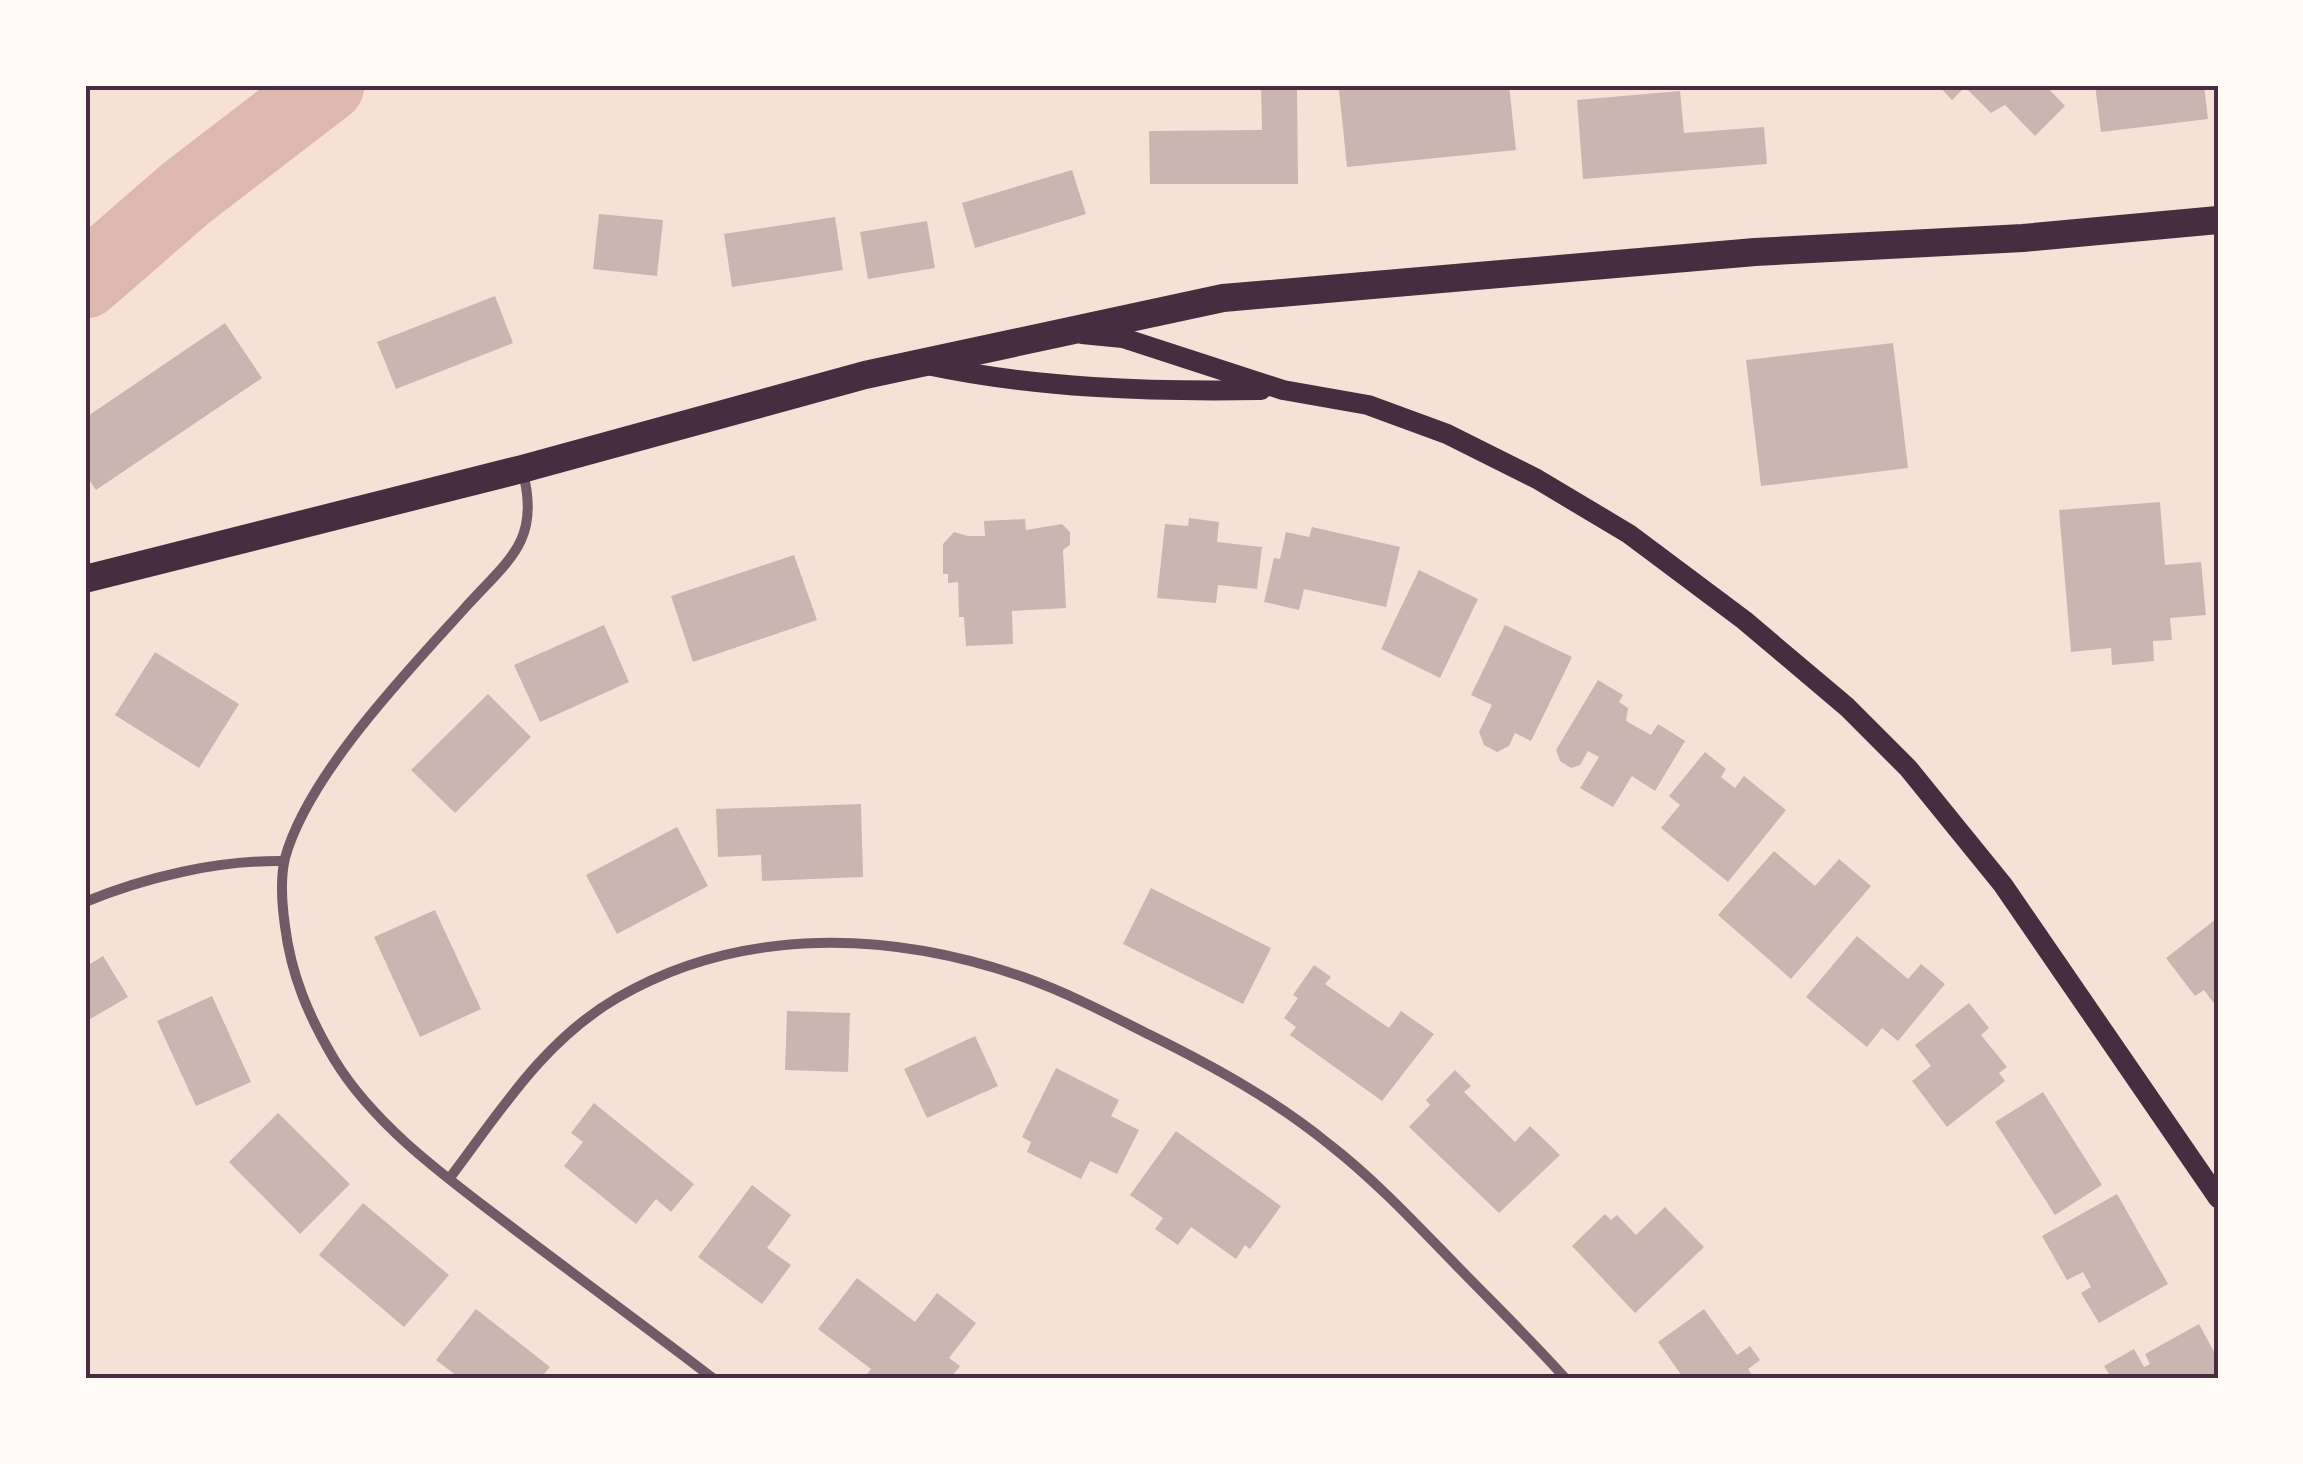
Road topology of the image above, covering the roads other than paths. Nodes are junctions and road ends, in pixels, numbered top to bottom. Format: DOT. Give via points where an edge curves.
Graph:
graph roads {
  1 [pos="2218,220"];
  2 [pos="1061,332"];
  3 [pos="918,363"];
  4 [pos="1283,390"];
  5 [pos="522,469"];
  6 [pos="85,579"];
  7 [pos="284,861"];
  8 [pos="85,902"];
  9 [pos="449,1179"];
  10 [pos="2218,1198"];
  11 [pos="714,1379"];
  12 [pos="1566,1379"];
  1 -- 2 [label="highway" via="1222,298"];
  2 -- 3 [label="highway"];
  2 -- 4 [label="main road" via="1123,338"];
  3 -- 4 [label="main road" via="990,378 1190,392"];
  3 -- 5 [label="highway"];
  4 -- 10 [label="main road" via="1368,405 1537,479 1629,534 1847,707 1908,768 2003,885"];
  5 -- 6 [label="highway"];
  5 -- 7 [label="street" via="530,511 515,552 334,763 300,818"];
  7 -- 8 [label="street" via="218,865"];
  7 -- 9 [label="street" via="282,905 296,984 335,1061"];
  9 -- 11 [label="street"];
  9 -- 12 [label="street" via="553,1044 614,999 676,968 791,942 865,943 945,956 1026,978 1244,1084 1331,1145"];
}
